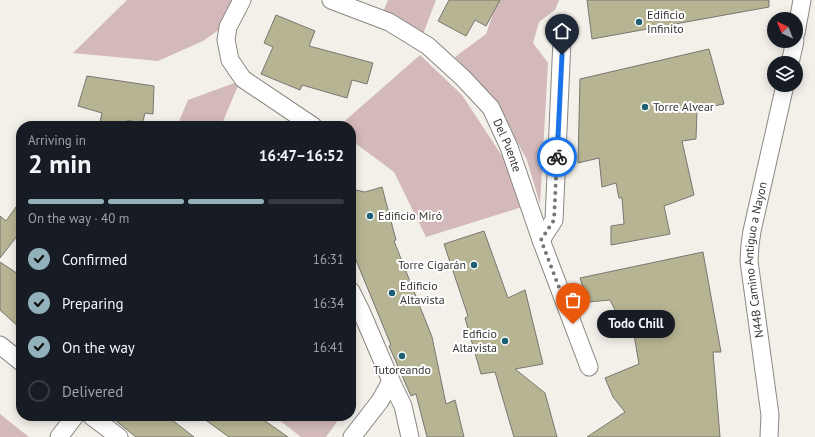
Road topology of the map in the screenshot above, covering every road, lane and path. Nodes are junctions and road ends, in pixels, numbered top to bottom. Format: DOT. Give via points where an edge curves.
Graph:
graph roads {
  1 [pos="242,0"];
  2 [pos="331,0"];
  3 [pos="802,0"];
  4 [pos="800,12"];
  5 [pos="562,40"];
  6 [pos="783,92"];
  7 [pos="306,121"];
  8 [pos="541,240"];
  9 [pos="356,302"];
  10 [pos="0,345"];
  11 [pos="16,358"];
  12 [pos="589,367"];
  13 [pos="391,381"];
  14 [pos="71,421"];
  15 [pos="98,421"];
  16 [pos="59,437"];
  17 [pos="119,437"];
  18 [pos="352,437"];
  19 [pos="410,437"];
  20 [pos="769,437"];
  1 -- 7 [label="street" via="228,27 226,40 230,60 243,79"];
  2 -- 8 [label="street, Del Puente" via="389,22 428,46 491,108 509,147"];
  3 -- 4 [label="street"];
  5 -- 8 [label="street" via="554,220"];
  6 -- 20 [label="street, N44B Camino Antiguo a Nayon" via="752,231 749,261 770,415"];
  8 -- 12 [label="street, Del Puente"];
  9 -- 13 [label="street"];
  10 -- 11 [label="street"];
  13 -- 18 [label="street" via="380,401"];
  13 -- 19 [label="street" via="403,406"];
  14 -- 16 [label="street"];
  15 -- 17 [label="street"];
}
